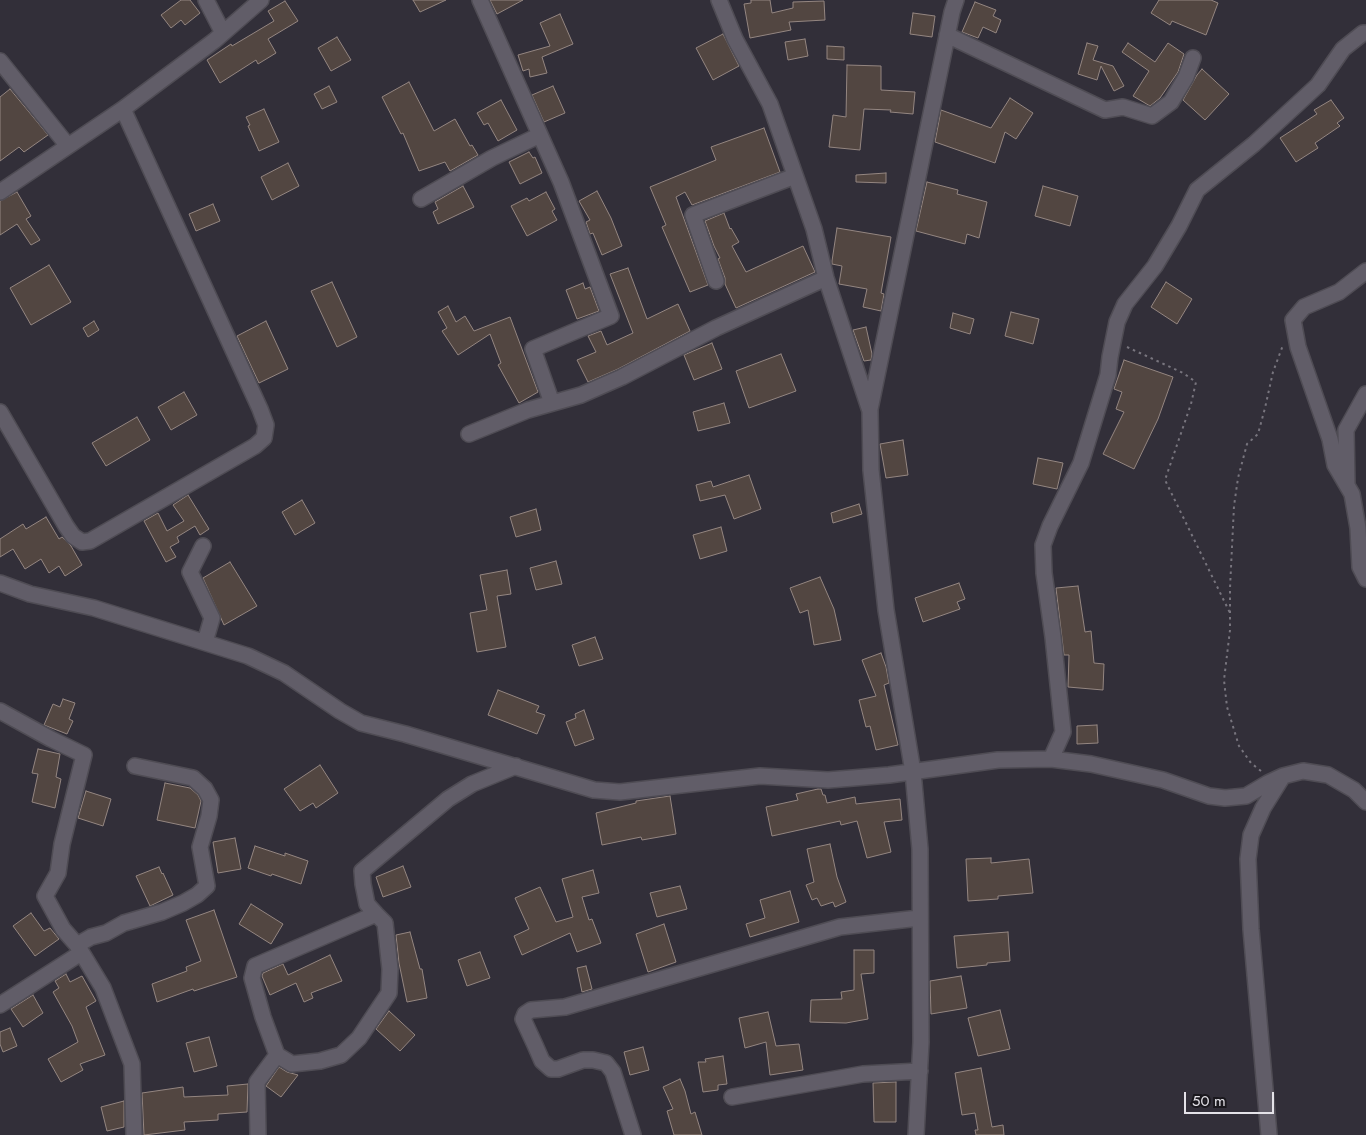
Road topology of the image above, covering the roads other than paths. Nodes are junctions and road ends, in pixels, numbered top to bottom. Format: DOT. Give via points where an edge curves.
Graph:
graph roads {
  1 [pos="206,0"];
  2 [pos="261,0"];
  3 [pos="480,0"];
  4 [pos="719,0"];
  5 [pos="956,0"];
  6 [pos="223,33"];
  7 [pos="1366,33"];
  8 [pos="947,35"];
  9 [pos="1193,58"];
  10 [pos="0,61"];
  11 [pos="123,109"];
  12 [pos="540,135"];
  13 [pos="68,146"];
  14 [pos="795,176"];
  15 [pos="0,192"];
  16 [pos="421,199"];
  17 [pos="1366,271"];
  18 [pos="826,278"];
  19 [pos="716,281"];
  20 [pos="1366,394"];
  21 [pos="552,403"];
  22 [pos="870,411"];
  23 [pos="0,412"];
  24 [pos="469,434"];
  25 [pos="1347,486"];
  26 [pos="203,546"];
  27 [pos="1366,579"];
  28 [pos="0,583"];
  29 [pos="205,642"];
  30 [pos="0,711"];
  31 [pos="1051,759"];
  32 [pos="135,766"];
  33 [pos="516,766"];
  34 [pos="913,772"];
  35 [pos="1283,776"];
  36 [pos="1366,802"];
  37 [pos="376,914"];
  38 [pos="920,918"];
  39 [pos="79,949"];
  40 [pos="0,1005"];
  41 [pos="276,1055"];
  42 [pos="920,1071"];
  43 [pos="732,1098"];
  44 [pos="134,1135"];
  45 [pos="258,1135"];
  46 [pos="633,1135"];
  47 [pos="916,1135"];
  48 [pos="1269,1135"];
  1 -- 6 [label="street"];
  2 -- 6 [label="street"];
  3 -- 12 [label="street"];
  4 -- 14 [label="street" via="735,40 770,104"];
  5 -- 8 [label="street"];
  6 -- 11 [label="street"];
  7 -- 31 [label="street" via="1343,49 1318,85 1198,190 1180,226 1155,266 1125,304 1117,322 1108,375 1081,463 1043,545 1063,732"];
  8 -- 9 [label="street" via="1105,110 1123,107 1152,116 1171,102"];
  8 -- 22 [label="street"];
  10 -- 13 [label="street"];
  11 -- 13 [label="street"];
  11 -- 23 [label="street" via="260,408 266,425 264,438 90,541 82,542 66,526"];
  12 -- 16 [label="street"];
  12 -- 21 [label="street" via="611,316 532,349"];
  13 -- 15 [label="street"];
  14 -- 18 [label="street" via="814,229"];
  14 -- 19 [label="street" via="693,215"];
  17 -- 25 [label="street" via="1339,292 1304,307 1293,320 1298,347 1330,438 1335,465"];
  18 -- 21 [label="street" via="716,328 622,377"];
  18 -- 22 [label="street"];
  20 -- 25 [label="street" via="1346,430"];
  21 -- 24 [label="street"];
  22 -- 34 [label="street" via="871,470 886,610"];
  25 -- 27 [label="street" via="1352,494 1358,528 1360,567"];
  26 -- 29 [label="street" via="190,572 212,618"];
  28 -- 29 [label="street"];
  29 -- 33 [label="street" via="248,656 284,673 361,723"];
  30 -- 39 [label="street" via="84,755 58,873 46,896 63,929"];
  31 -- 34 [label="street" via="998,760"];
  31 -- 35 [label="street" via="1164,780 1209,796 1225,798 1246,796"];
  32 -- 39 [label="street" via="193,778 205,789 211,800 200,847 207,886 183,903 90,937"];
  33 -- 34 [label="street" via="594,790 620,792 760,776 828,780"];
  33 -- 37 [label="street" via="472,784 448,799 362,871 367,904"];
  34 -- 38 [label="street" via="920,849"];
  35 -- 36 [label="street" via="1303,771 1328,775 1354,790"];
  35 -- 48 [label="street" via="1251,835 1248,859"];
  37 -- 41 [label="street" via="255,966 252,978"];
  37 -- 41 [label="street" via="385,923 389,992 360,1038 341,1055 320,1061 292,1064"];
  38 -- 42 [label="street"];
  38 -- 46 [label="street" via="840,927 565,1007 531,1010 525,1014 523,1019 538,1053 551,1069 583,1060 606,1063 613,1072"];
  39 -- 40 [label="street"];
  39 -- 44 [label="street" via="104,988 132,1064"];
  41 -- 45 [label="street" via="258,1082"];
  42 -- 43 [label="street" via="863,1074"];
  42 -- 47 [label="street"];
}
